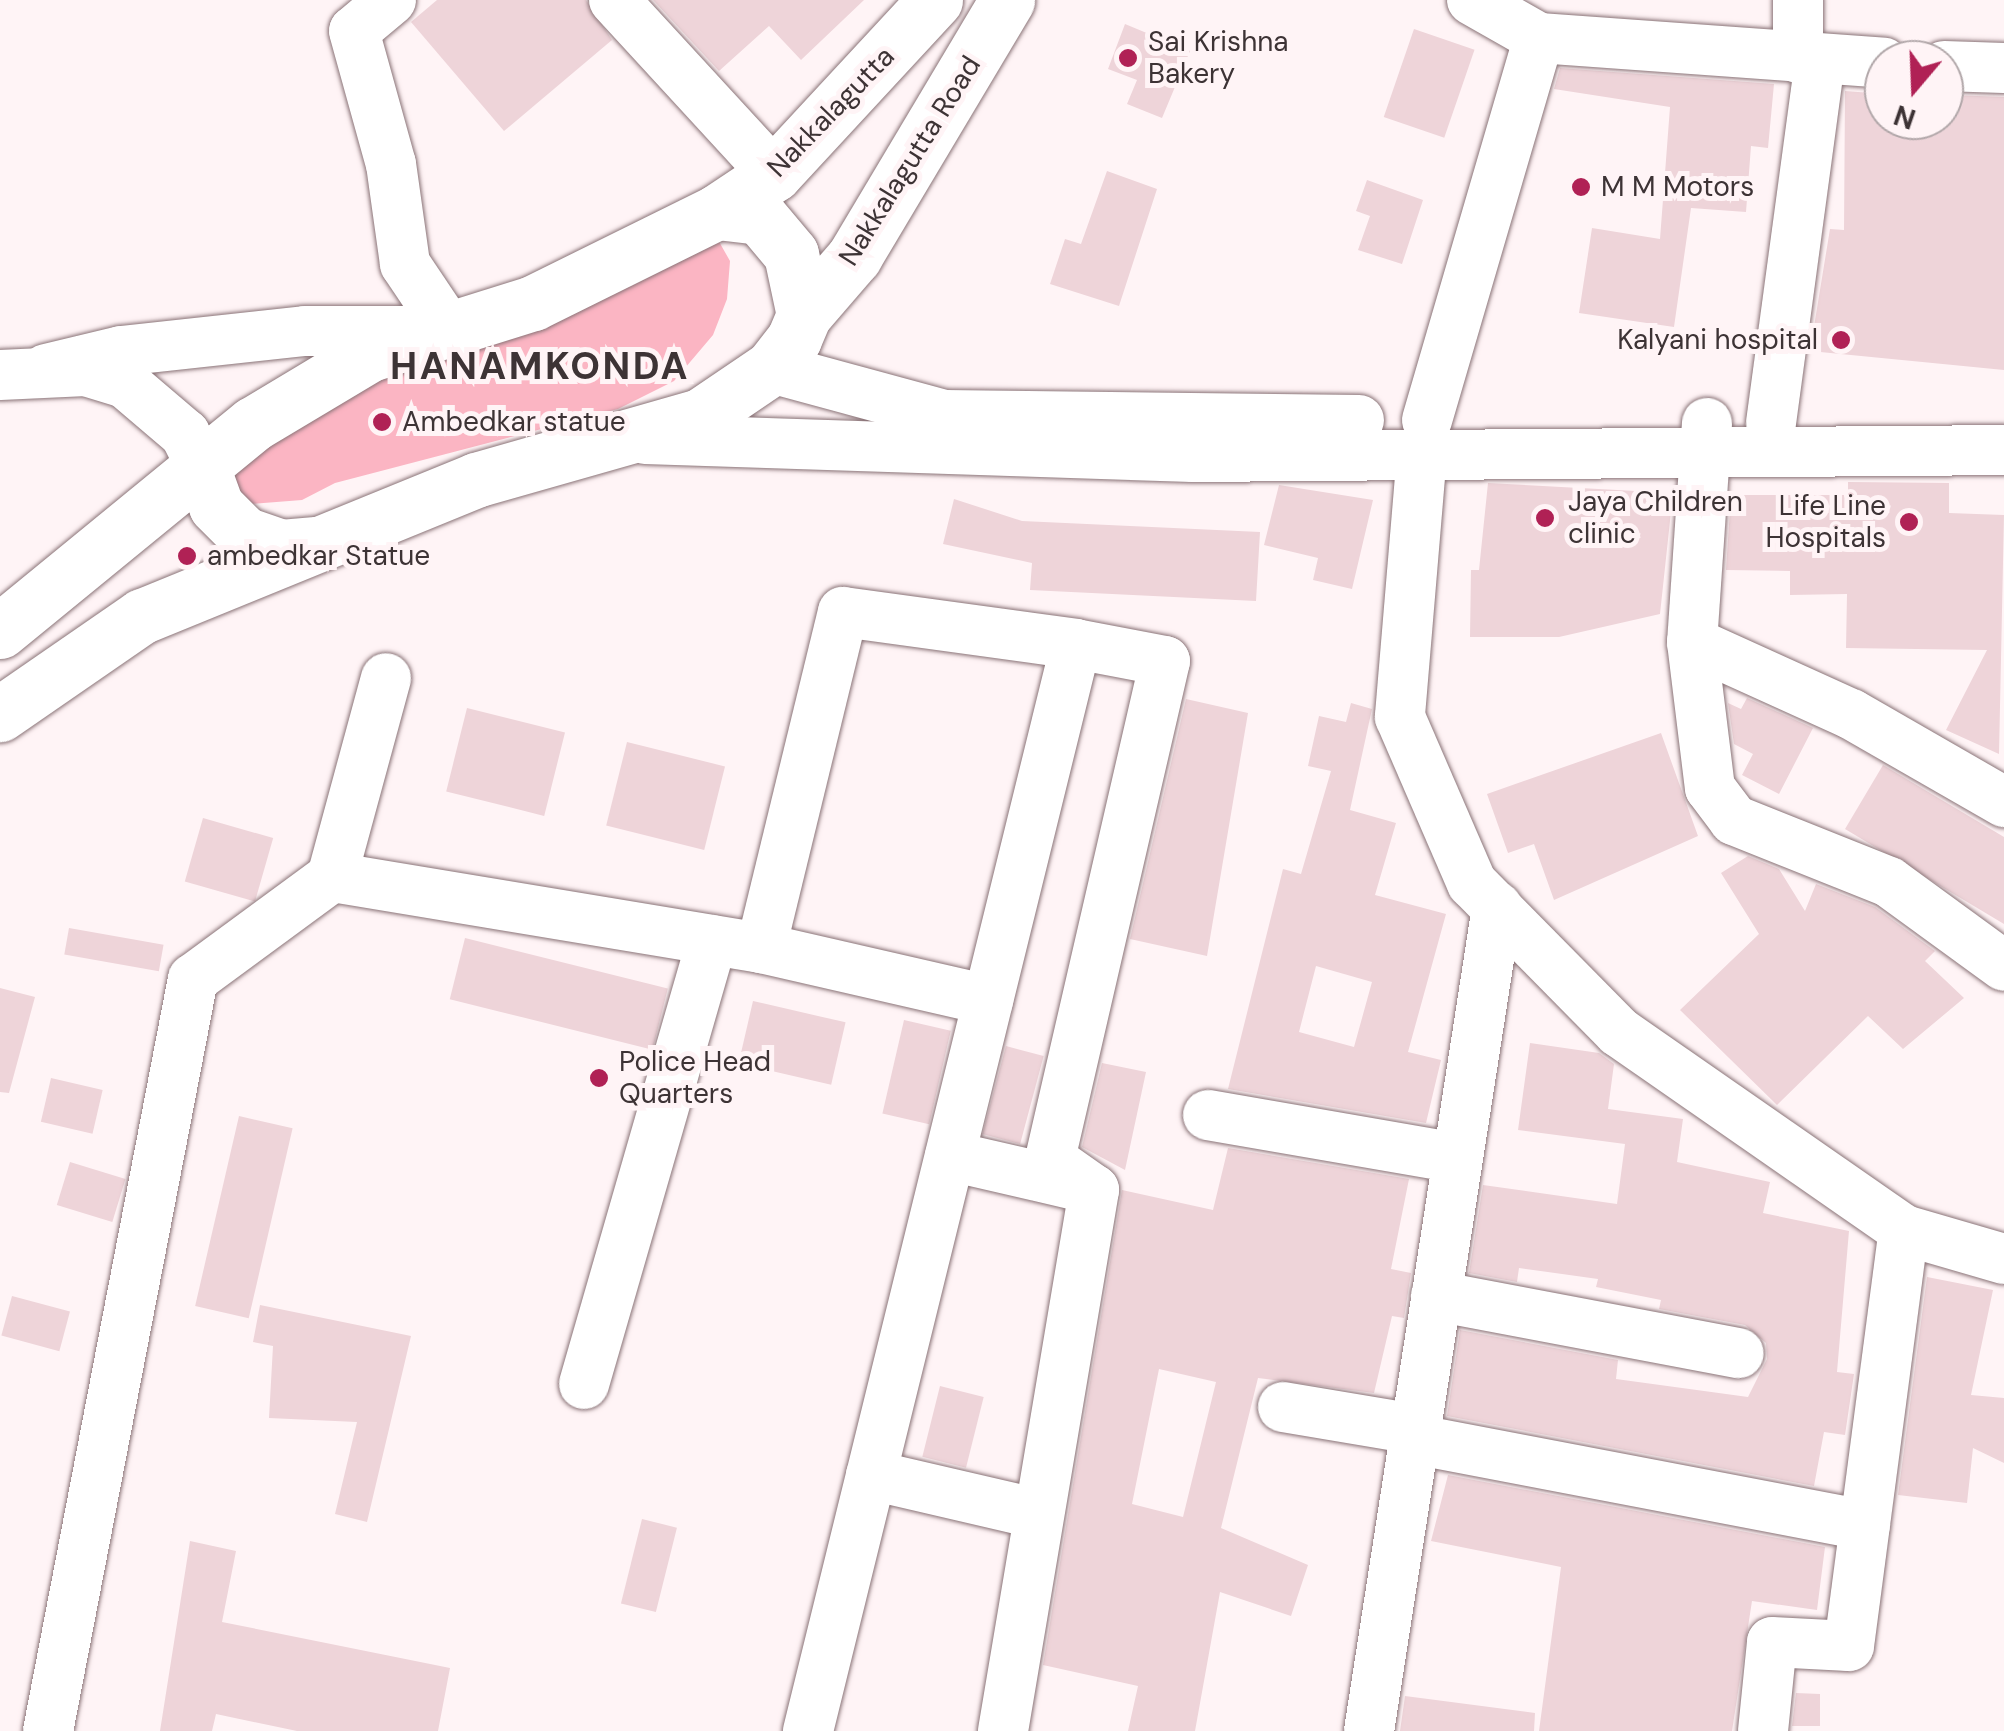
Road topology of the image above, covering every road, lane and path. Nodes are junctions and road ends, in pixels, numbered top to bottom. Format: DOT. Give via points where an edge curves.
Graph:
graph roads {
  1 [pos="614,0"];
  2 [pos="934,0"];
  3 [pos="1007,0"];
  4 [pos="1472,0"];
  5 [pos="1798,0"];
  6 [pos="358,10"];
  7 [pos="1538,38"];
  8 [pos="1809,59"];
  9 [pos="1864,62"];
  10 [pos="1964,67"];
  11 [pos="2004,68"];
  12 [pos="774,174"];
  13 [pos="716,212"];
  14 [pos="804,315"];
  15 [pos="441,330"];
  16 [pos="771,368"];
  17 [pos="23,372"];
  18 [pos="1771,423"];
  19 [pos="2004,424"];
  20 [pos="1424,436"];
  21 [pos="1706,438"];
  22 [pos="640,439"];
  23 [pos="2004,450"];
  24 [pos="203,470"];
  25 [pos="319,544"];
  26 [pos="0,631"];
  27 [pos="1692,642"];
  28 [pos="1076,644"];
  29 [pos="386,678"];
  30 [pos="0,714"];
  31 [pos="2004,802"];
  32 [pos="332,877"];
  33 [pos="1496,907"];
  34 [pos="712,940"];
  35 [pos="761,948"];
  36 [pos="2004,966"];
  37 [pos="988,1000"];
  38 [pos="1208,1115"];
  39 [pos="950,1156"];
  40 [pos="1457,1158"];
  41 [pos="1094,1190"];
  42 [pos="1904,1230"];
  43 [pos="2004,1259"];
  44 [pos="1436,1296"];
  45 [pos="1739,1353"];
  46 [pos="584,1384"];
  47 [pos="1283,1406"];
  48 [pos="1414,1434"];
  49 [pos="871,1474"];
  50 [pos="1040,1514"];
  51 [pos="1865,1524"];
  52 [pos="48,1731"];
  53 [pos="808,1731"];
  54 [pos="1003,1731"];
  55 [pos="1369,1731"];
  56 [pos="1763,1731"];
  1 -- 12 [label="street"];
  2 -- 12 [label="main road, Nakkalagutta"];
  3 -- 14 [label="main road, Nakkalagutta Road" via="854,257"];
  4 -- 7 [label="street"];
  5 -- 8 [label="street"];
  6 -- 15 [label="street" via="406,264"];
  7 -- 8 [label="street"];
  7 -- 20 [label="street"];
  8 -- 9 [label="street"];
  8 -- 18 [label="street"];
  10 -- 11 [label="street"];
  12 -- 13 [label="main road, Nakkalagutta"];
  13 -- 14 [label="main road" via="749,214 777,230 800,280"];
  13 -- 15 [label="main road, Nakkalagutta" via="533,303"];
  14 -- 16 [label="main road, Nakkalagutta Road"];
  15 -- 17 [label="street" via="305,331 121,351"];
  15 -- 24 [label="main road, Nakkalagutta" via="309,385"];
  16 -- 20 [label="street" via="944,415"];
  16 -- 22 [label="main road" via="700,416"];
  17 -- 24 [label="street" via="124,383 172,420"];
  18 -- 19 [label="street"];
  18 -- 21 [label="street"];
  20 -- 21 [label="street"];
  20 -- 22 [label="street" via="842,451"];
  20 -- 33 [label="street" via="1400,717 1472,882"];
  21 -- 23 [label="street"];
  21 -- 27 [label="street"];
  22 -- 25 [label="main road" via="476,480"];
  24 -- 25 [label="main road" via="216,506 244,534 281,547"];
  24 -- 26 [label="main road, Nakkalagutta"];
  25 -- 30 [label="main road" via="142,616"];
  27 -- 31 [label="street" via="1852,714"];
  27 -- 36 [label="street" via="1710,788 1734,820 1889,882"];
  28 -- 35 [label="street" via="843,612"];
  28 -- 37 [label="street"];
  28 -- 41 [label="street" via="1165,661 1050,1159"];
  29 -- 32 [label="street"];
  32 -- 34 [label="street"];
  32 -- 52 [label="street" via="193,979"];
  33 -- 40 [label="street"];
  33 -- 42 [label="street" via="1619,1032"];
  34 -- 35 [label="street"];
  34 -- 46 [label="street"];
  35 -- 37 [label="street"];
  37 -- 39 [label="street"];
  38 -- 40 [label="street"];
  39 -- 41 [label="street"];
  39 -- 49 [label="street"];
  40 -- 44 [label="street"];
  41 -- 50 [label="street"];
  42 -- 43 [label="street"];
  42 -- 51 [label="street"];
  44 -- 45 [label="street"];
  44 -- 48 [label="street"];
  47 -- 48 [label="street"];
  48 -- 51 [label="street"];
  48 -- 55 [label="street"];
  49 -- 50 [label="street"];
  49 -- 53 [label="street"];
  50 -- 54 [label="street"];
  51 -- 56 [label="street" via="1849,1646 1772,1642"];
}
